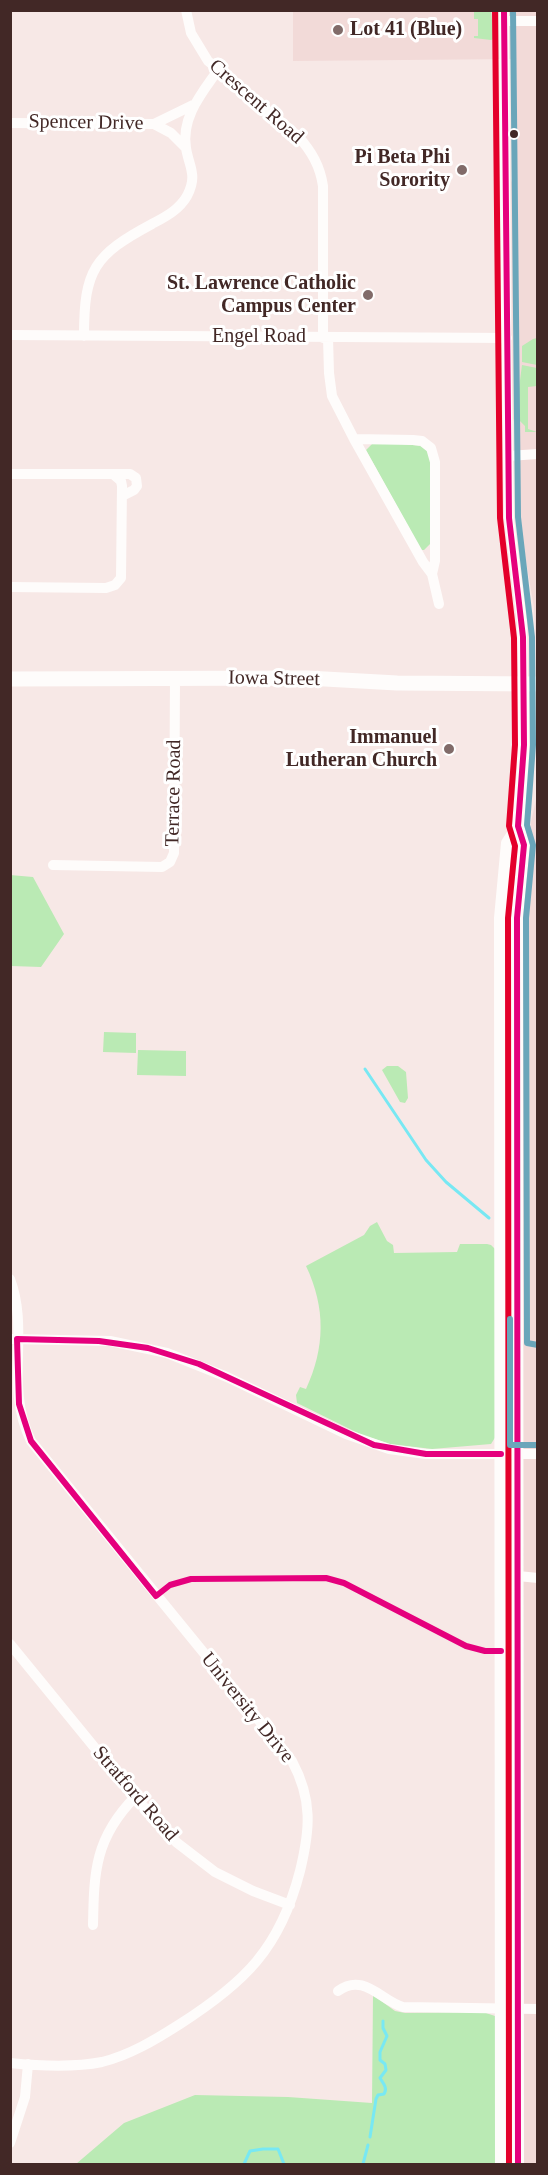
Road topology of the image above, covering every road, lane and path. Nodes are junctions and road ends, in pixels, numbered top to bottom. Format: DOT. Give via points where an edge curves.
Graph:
graph roads {
  1 [pos="186,10"];
  2 [pos="504,16"];
  3 [pos="537,21"];
  4 [pos="218,70"];
  5 [pos="193,105"];
  6 [pos="10,123"];
  7 [pos="154,124"];
  8 [pos="186,148"];
  9 [pos="10,335"];
  10 [pos="84,336"];
  11 [pos="325,338"];
  12 [pos="507,338"];
  13 [pos="354,440"];
  14 [pos="537,454"];
  15 [pos="508,456"];
  16 [pos="10,474"];
  17 [pos="113,474"];
  18 [pos="122,496"];
  19 [pos="434,545"];
  20 [pos="418,555"];
  21 [pos="432,574"];
  22 [pos="10,587"];
  23 [pos="440,604"];
  24 [pos="175,678"];
  25 [pos="10,679"];
  26 [pos="530,684"];
  27 [pos="519,826"];
  28 [pos="53,865"];
  29 [pos="10,1279"];
  30 [pos="14,1339"];
  31 [pos="501,1454"];
  32 [pos="518,1454"];
  33 [pos="537,1454"];
  34 [pos="518,1576"];
  35 [pos="537,1578"];
  36 [pos="10,1644"];
  37 [pos="135,1797"];
  38 [pos="290,1905"];
  39 [pos="93,1925"];
  40 [pos="338,1991"];
  41 [pos="501,2008"];
  42 [pos="518,2009"];
  43 [pos="537,2009"];
  44 [pos="10,2062"];
  45 [pos="28,2064"];
  46 [pos="10,2144"];
  47 [pos="501,2164"];
  48 [pos="518,2164"];
  1 -- 4 [label="street, Crescent Road" via="196,42"];
  2 -- 3 [label="street"];
  2 -- 12 [label="street"];
  4 -- 5 [label="street"];
  4 -- 11 [label="street, Crescent Road" via="298,136 317,163 323,186"];
  5 -- 7 [label="street, Spencer Drive"];
  5 -- 8 [label="street"];
  6 -- 7 [label="street, Spencer Drive"];
  7 -- 8 [label="street"];
  8 -- 10 [label="street" via="192,169 187,196 177,209 116,244 100,261 85,301"];
  9 -- 10 [label="street, Engel Road"];
  10 -- 11 [label="street, Engel Road"];
  11 -- 12 [label="street, Engel Road"];
  11 -- 13 [label="street, Crescent Road" via="332,396"];
  12 -- 15 [label="street"];
  13 -- 19 [label="street" via="414,440 428,444 435,462"];
  13 -- 20 [label="street, Crescent Road"];
  14 -- 15 [label="street"];
  15 -- 26 [label="street" via="509,518"];
  16 -- 17 [label="street"];
  17 -- 18 [label="street" via="121,481"];
  17 -- 18 [label="street" via="136,478 134,490"];
  18 -- 22 [label="street" via="118,583 106,588"];
  19 -- 20 [label="street" via="431,551"];
  19 -- 21 [label="street"];
  20 -- 21 [label="street, Crescent Road"];
  21 -- 23 [label="street"];
  24 -- 25 [label="highway, Iowa Street"];
  24 -- 26 [label="highway, Iowa Street"];
  24 -- 28 [label="street, Terrace Road" via="174,853 170,862 162,867"];
  26 -- 27 [label="main road"];
  27 -- 31 [label="main road" via="507,843 500,918"];
  27 -- 32 [label="main road" via="524,845 517,918"];
  29 -- 30 [label="street, University Drive" via="17,1310"];
  30 -- 31 [label="street" via="99,1341 148,1348 199,1364 374,1445 426,1454"];
  30 -- 38 [label="street, University Drive" via="20,1414 35,1448 292,1761 301,1779 308,1830"];
  31 -- 32 [label="street"];
  31 -- 41 [label="main road"];
  32 -- 33 [label="street"];
  32 -- 34 [label="main road"];
  34 -- 35 [label="street"];
  34 -- 42 [label="main road"];
  36 -- 37 [label="street, Stratford Road"];
  37 -- 38 [label="street, Stratford Road" via="176,1842 215,1872"];
  37 -- 39 [label="street" via="110,1830 98,1860"];
  38 -- 45 [label="street, University Drive" via="271,1943 235,1986 157,2038 101,2062"];
  40 -- 41 [label="street" via="348,1986 367,1986 404,2007"];
  41 -- 42 [label="street"];
  41 -- 47 [label="main road"];
  42 -- 43 [label="street"];
  42 -- 48 [label="main road"];
  44 -- 45 [label="street, University Drive"];
  45 -- 46 [label="street" via="25,2097"];
}
